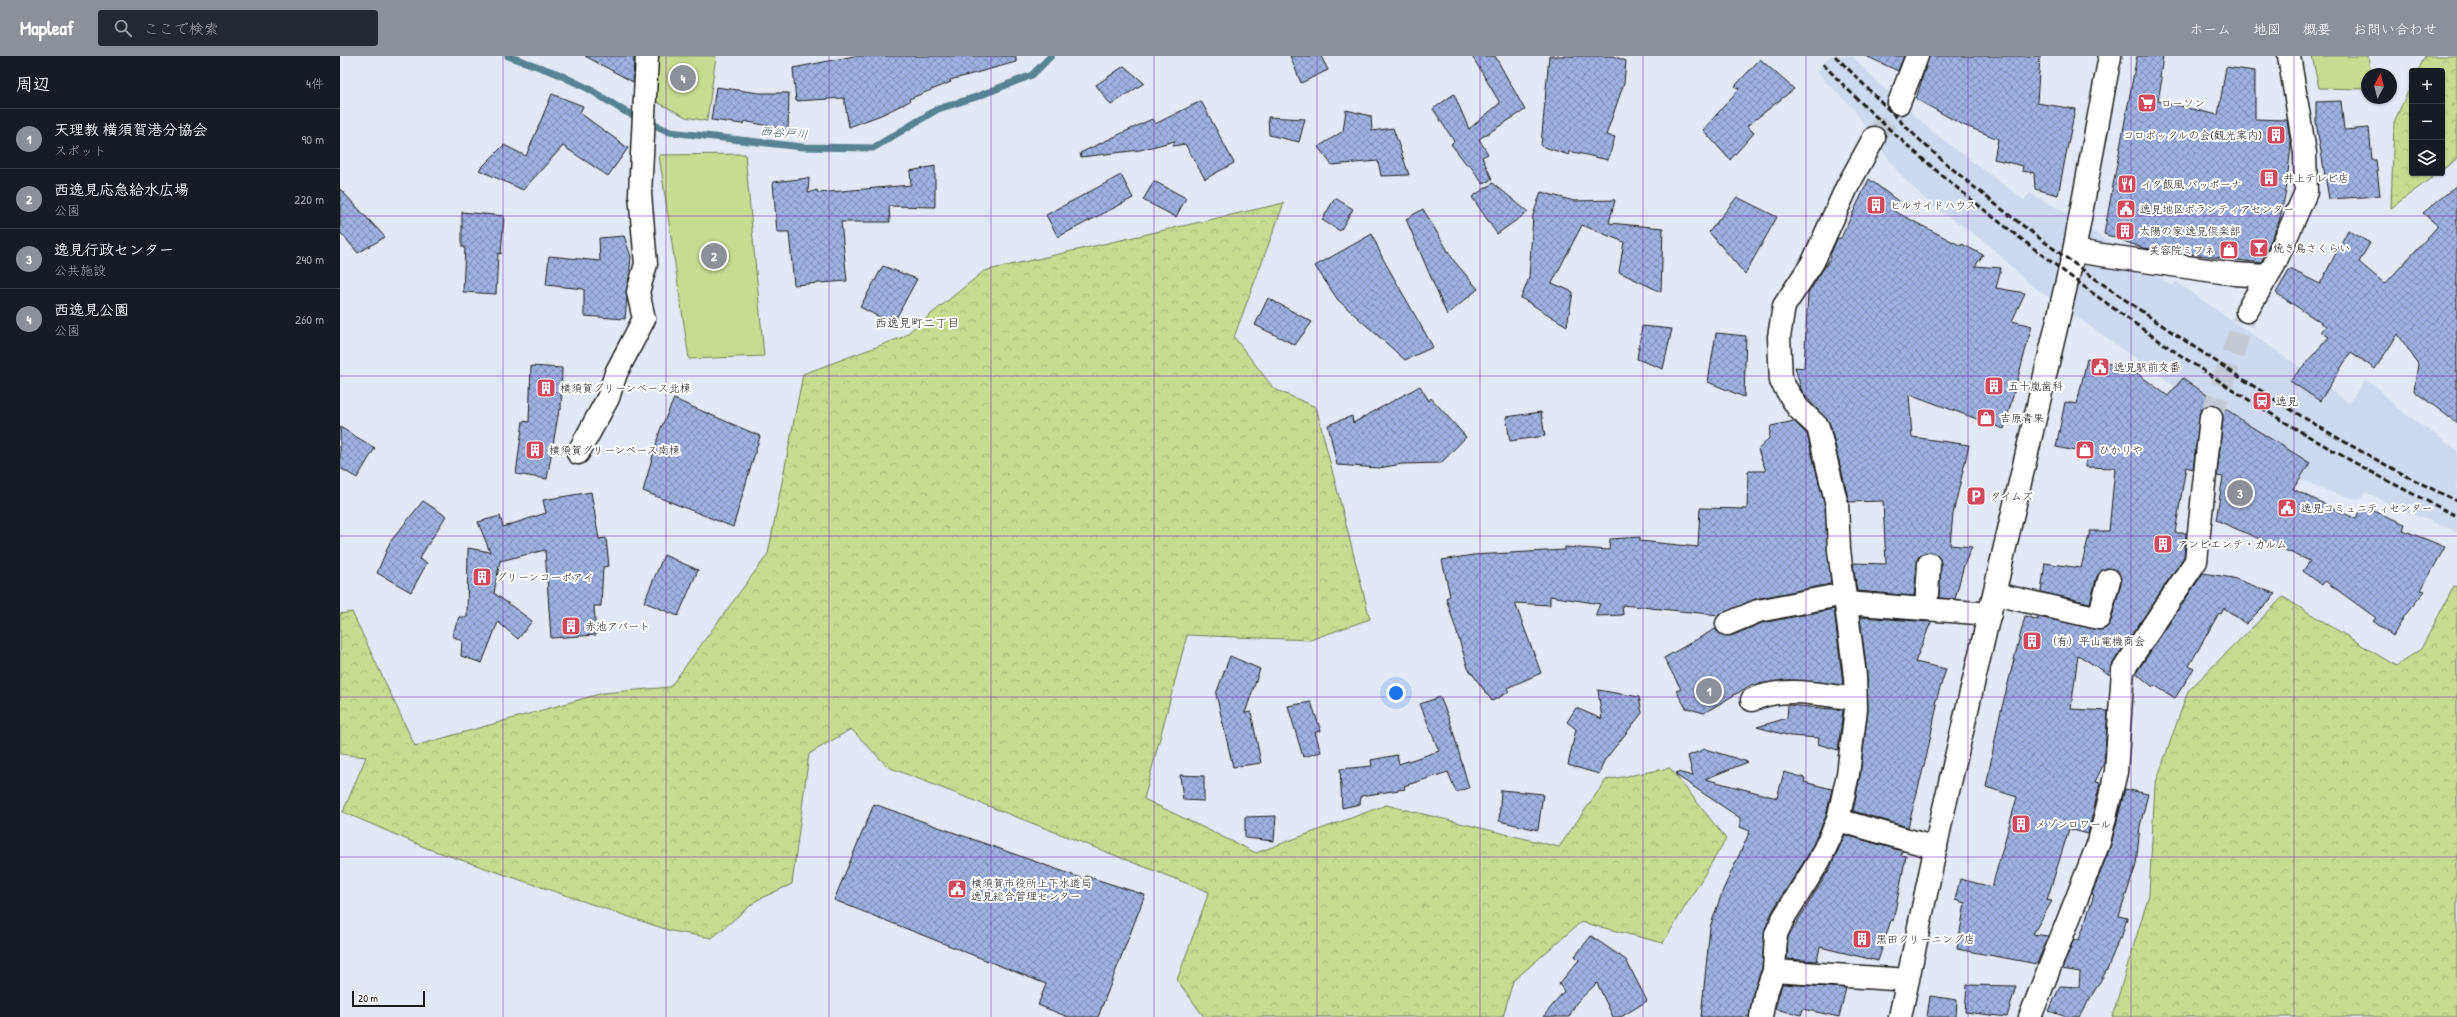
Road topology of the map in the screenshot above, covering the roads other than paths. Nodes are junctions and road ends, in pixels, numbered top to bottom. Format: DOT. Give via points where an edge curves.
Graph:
graph roads {
  1 [pos="647,56"];
  2 [pos="1917,56"];
  3 [pos="2110,56"];
  4 [pos="2289,56"];
  5 [pos="1899,103"];
  6 [pos="1874,138"];
  7 [pos="2074,251"];
  8 [pos="2266,276"];
  9 [pos="2247,311"];
  10 [pos="2211,417"];
  11 [pos="578,452"];
  12 [pos="1929,564"];
  13 [pos="2109,580"];
  14 [pos="1845,598"];
  15 [pos="1993,604"];
  16 [pos="1926,609"];
  17 [pos="1728,624"];
  18 [pos="1855,699"];
  19 [pos="1752,700"];
  20 [pos="1838,820"];
  21 [pos="1936,848"];
  22 [pos="1774,971"];
  23 [pos="1908,980"];
  24 [pos="1762,1017"];
  25 [pos="1900,1017"];
  26 [pos="2030,1017"];
  1 -- 11 [label="street" via="640,194 646,264 638,292 644,319 616,373 608,398"];
  2 -- 5 [label="street"];
  3 -- 7 [label="street"];
  4 -- 8 [label="street" via="2305,153 2306,192 2283,246"];
  6 -- 14 [label="street" via="1847,187 1813,262 1784,306 1779,337 1781,381 1798,408 1818,427 1837,505"];
  7 -- 8 [label="street" via="2235,274"];
  7 -- 15 [label="street"];
  8 -- 9 [label="street"];
  10 -- 26 [label="street" via="2196,561 2123,670 2116,772 2099,842"];
  12 -- 16 [label="street"];
  13 -- 15 [label="street" via="2099,618 2046,608"];
  14 -- 16 [label="street"];
  14 -- 17 [label="street" via="1758,611"];
  14 -- 18 [label="street" via="1855,676"];
  15 -- 16 [label="street"];
  15 -- 21 [label="street"];
  18 -- 19 [label="street" via="1798,692 1767,693"];
  18 -- 20 [label="street" via="1848,774"];
  20 -- 21 [label="street"];
  20 -- 22 [label="street" via="1819,861 1776,934"];
  21 -- 23 [label="street"];
  22 -- 23 [label="street"];
  22 -- 24 [label="street" via="1765,996"];
  23 -- 25 [label="street"];
}
